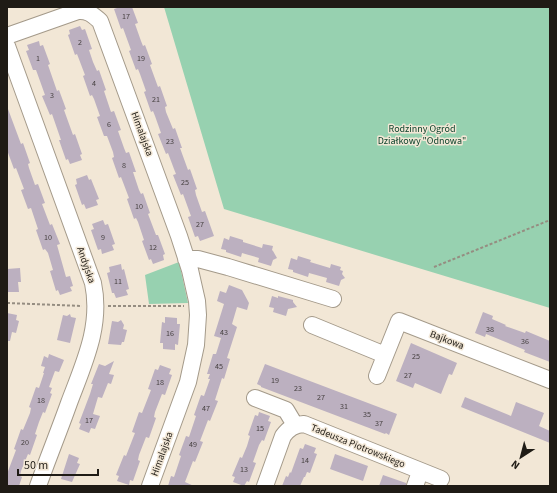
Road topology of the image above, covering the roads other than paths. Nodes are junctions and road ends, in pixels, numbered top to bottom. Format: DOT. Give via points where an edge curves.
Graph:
graph roads {
  1 [pos="92,10"];
  2 [pos="7,36"];
  3 [pos="7,46"];
  4 [pos="186,259"];
  5 [pos="333,299"];
  6 [pos="312,325"];
  7 [pos="385,355"];
  8 [pos="377,376"];
  9 [pos="550,380"];
  10 [pos="255,398"];
  11 [pos="295,425"];
  12 [pos="417,479"];
  13 [pos="441,479"];
  14 [pos="38,486"];
  15 [pos="150,486"];
  16 [pos="265,486"];
  1 -- 2 [label="street, Himalajska" via="78,11"];
  1 -- 4 [label="street, Himalajska" via="103,27"];
  3 -- 14 [label="street, Andyjska" via="96,298 95,321 89,351"];
  4 -- 5 [label="street" via="198,259 228,267"];
  4 -- 15 [label="street, Himalajska" via="197,301 196,345 188,382"];
  6 -- 7 [label="street"];
  7 -- 8 [label="street, Bajkowa"];
  7 -- 9 [label="street, Bajkowa" via="399,321"];
  10 -- 11 [label="street" via="286,410"];
  11 -- 12 [label="street, Tadeusza Piotrowskiego" via="304,424 317,429"];
  11 -- 16 [label="street" via="283,436"];
  12 -- 13 [label="street, Tadeusza Piotrowskiego"];
}
